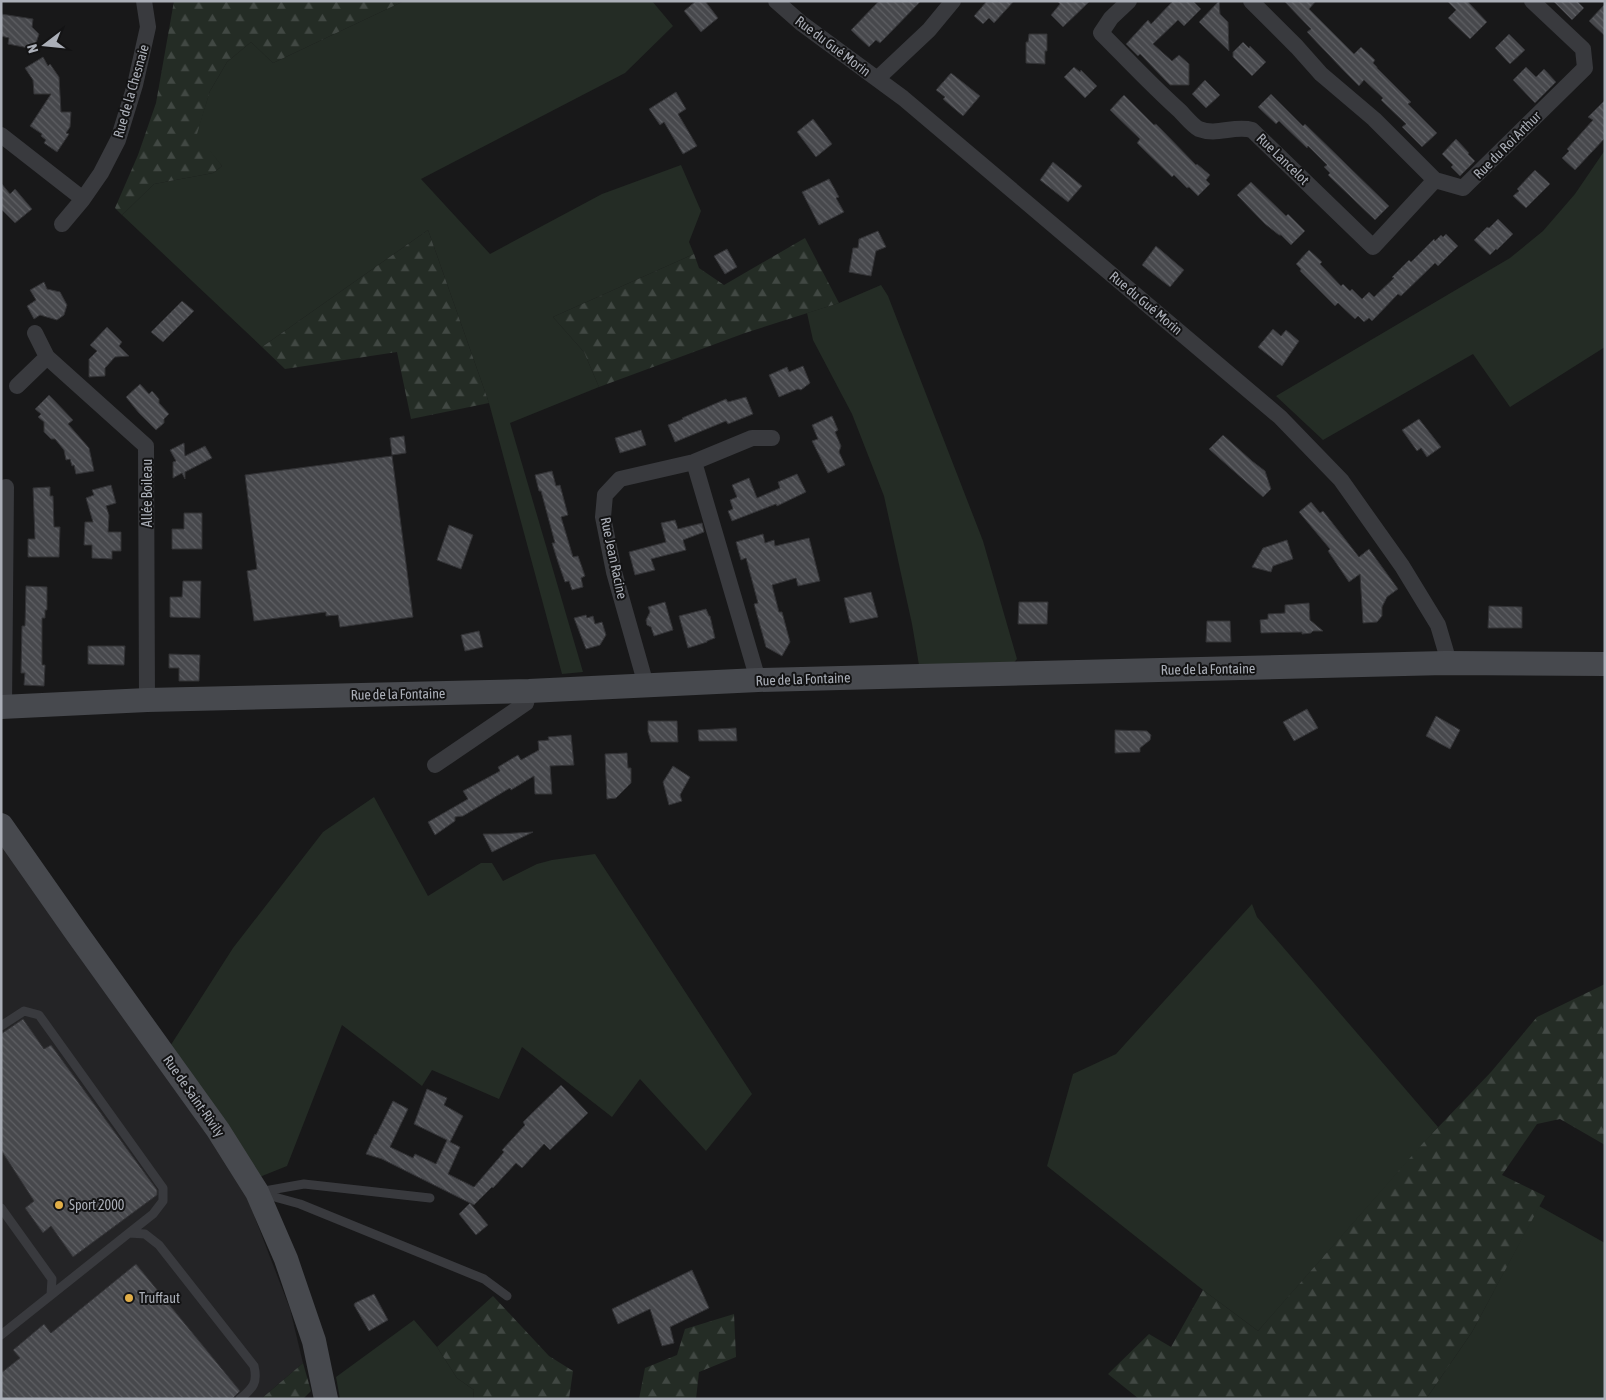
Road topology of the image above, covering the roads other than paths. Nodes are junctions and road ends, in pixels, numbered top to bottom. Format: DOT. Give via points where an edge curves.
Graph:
graph roads {
  1 [pos="144,1"];
  2 [pos="776,1"];
  3 [pos="953,1"];
  4 [pos="1130,1"];
  5 [pos="1250,1"];
  6 [pos="1532,1"];
  7 [pos="877,79"];
  8 [pos="1,135"];
  9 [pos="1435,180"];
  10 [pos="83,199"];
  11 [pos="62,224"];
  12 [pos="35,333"];
  13 [pos="47,357"];
  14 [pos="17,386"];
  15 [pos="772,438"];
  16 [pos="694,462"];
  17 [pos="6,487"];
  18 [pos="1445,663"];
  19 [pos="1605,664"];
  20 [pos="758,680"];
  21 [pos="646,685"];
  22 [pos="529,691"];
  23 [pos="147,700"];
  24 [pos="2,707"];
  25 [pos="435,765"];
  26 [pos="1,824"];
  27 [pos="1,1026"];
  28 [pos="257,1192"];
  29 [pos="430,1198"];
  30 [pos="1,1208"];
  31 [pos="129,1234"];
  32 [pos="51,1295"];
  33 [pos="506,1296"];
  34 [pos="1,1336"];
  35 [pos="240,1399"];
  36 [pos="326,1399"];
  1 -- 10 [label="street, Rue de la Chesnaie" via="148,27 136,85 118,140"];
  2 -- 7 [label="street, Rue du Gué Morin" via="801,24"];
  3 -- 7 [label="street" via="929,30"];
  4 -- 9 [label="street, Rue Lancelot" via="1111,18 1101,33 1198,129 1219,132 1233,128 1252,130 1373,247"];
  5 -- 9 [label="street, Rue du Roi Arthur" via="1321,74 1374,119"];
  6 -- 9 [label="street, Rue du Roi Arthur" via="1583,50 1585,68 1463,188"];
  7 -- 18 [label="street, Rue du Gué Morin" via="904,98 1280,417 1341,480 1402,566 1438,625 1446,652"];
  8 -- 10 [label="street"];
  10 -- 11 [label="street, Rue de la Chesnaie"];
  12 -- 13 [label="street, Allée Boileau"];
  13 -- 14 [label="street"];
  13 -- 23 [label="street, Allée Boileau" via="146,446"];
  15 -- 16 [label="street, Rue Jean Racine" via="752,438"];
  16 -- 20 [label="street"];
  16 -- 21 [label="street, Rue Jean Racine" via="620,479 605,495 603,517 614,572"];
  17 -- 24 [label="street"];
  18 -- 19 [label="street, Rue de la Fontaine"];
  18 -- 20 [label="street, Rue de la Fontaine"];
  20 -- 21 [label="street, Rue de la Fontaine"];
  21 -- 22 [label="street, Rue de la Fontaine"];
  22 -- 23 [label="street, Rue de la Fontaine"];
  22 -- 25 [label="street" via="526,703"];
  23 -- 24 [label="street, Rue de la Fontaine"];
  26 -- 28 [label="street, Rue de Saint-Rivily" via="218,1130"];
  27 -- 31 [label="lane" via="24,1011 39,1015 163,1188 164,1201"];
  28 -- 29 [label="lane" via="304,1184"];
  28 -- 33 [label="lane" via="300,1204 484,1279"];
  28 -- 36 [label="street, Rue de Saint-Rivily" via="286,1259 314,1341"];
  30 -- 32 [label="lane" via="52,1279"];
  31 -- 32 [label="lane"];
  31 -- 35 [label="lane" via="145,1234 159,1245 254,1366 256,1378 251,1390"];
  32 -- 34 [label="lane"];
}
